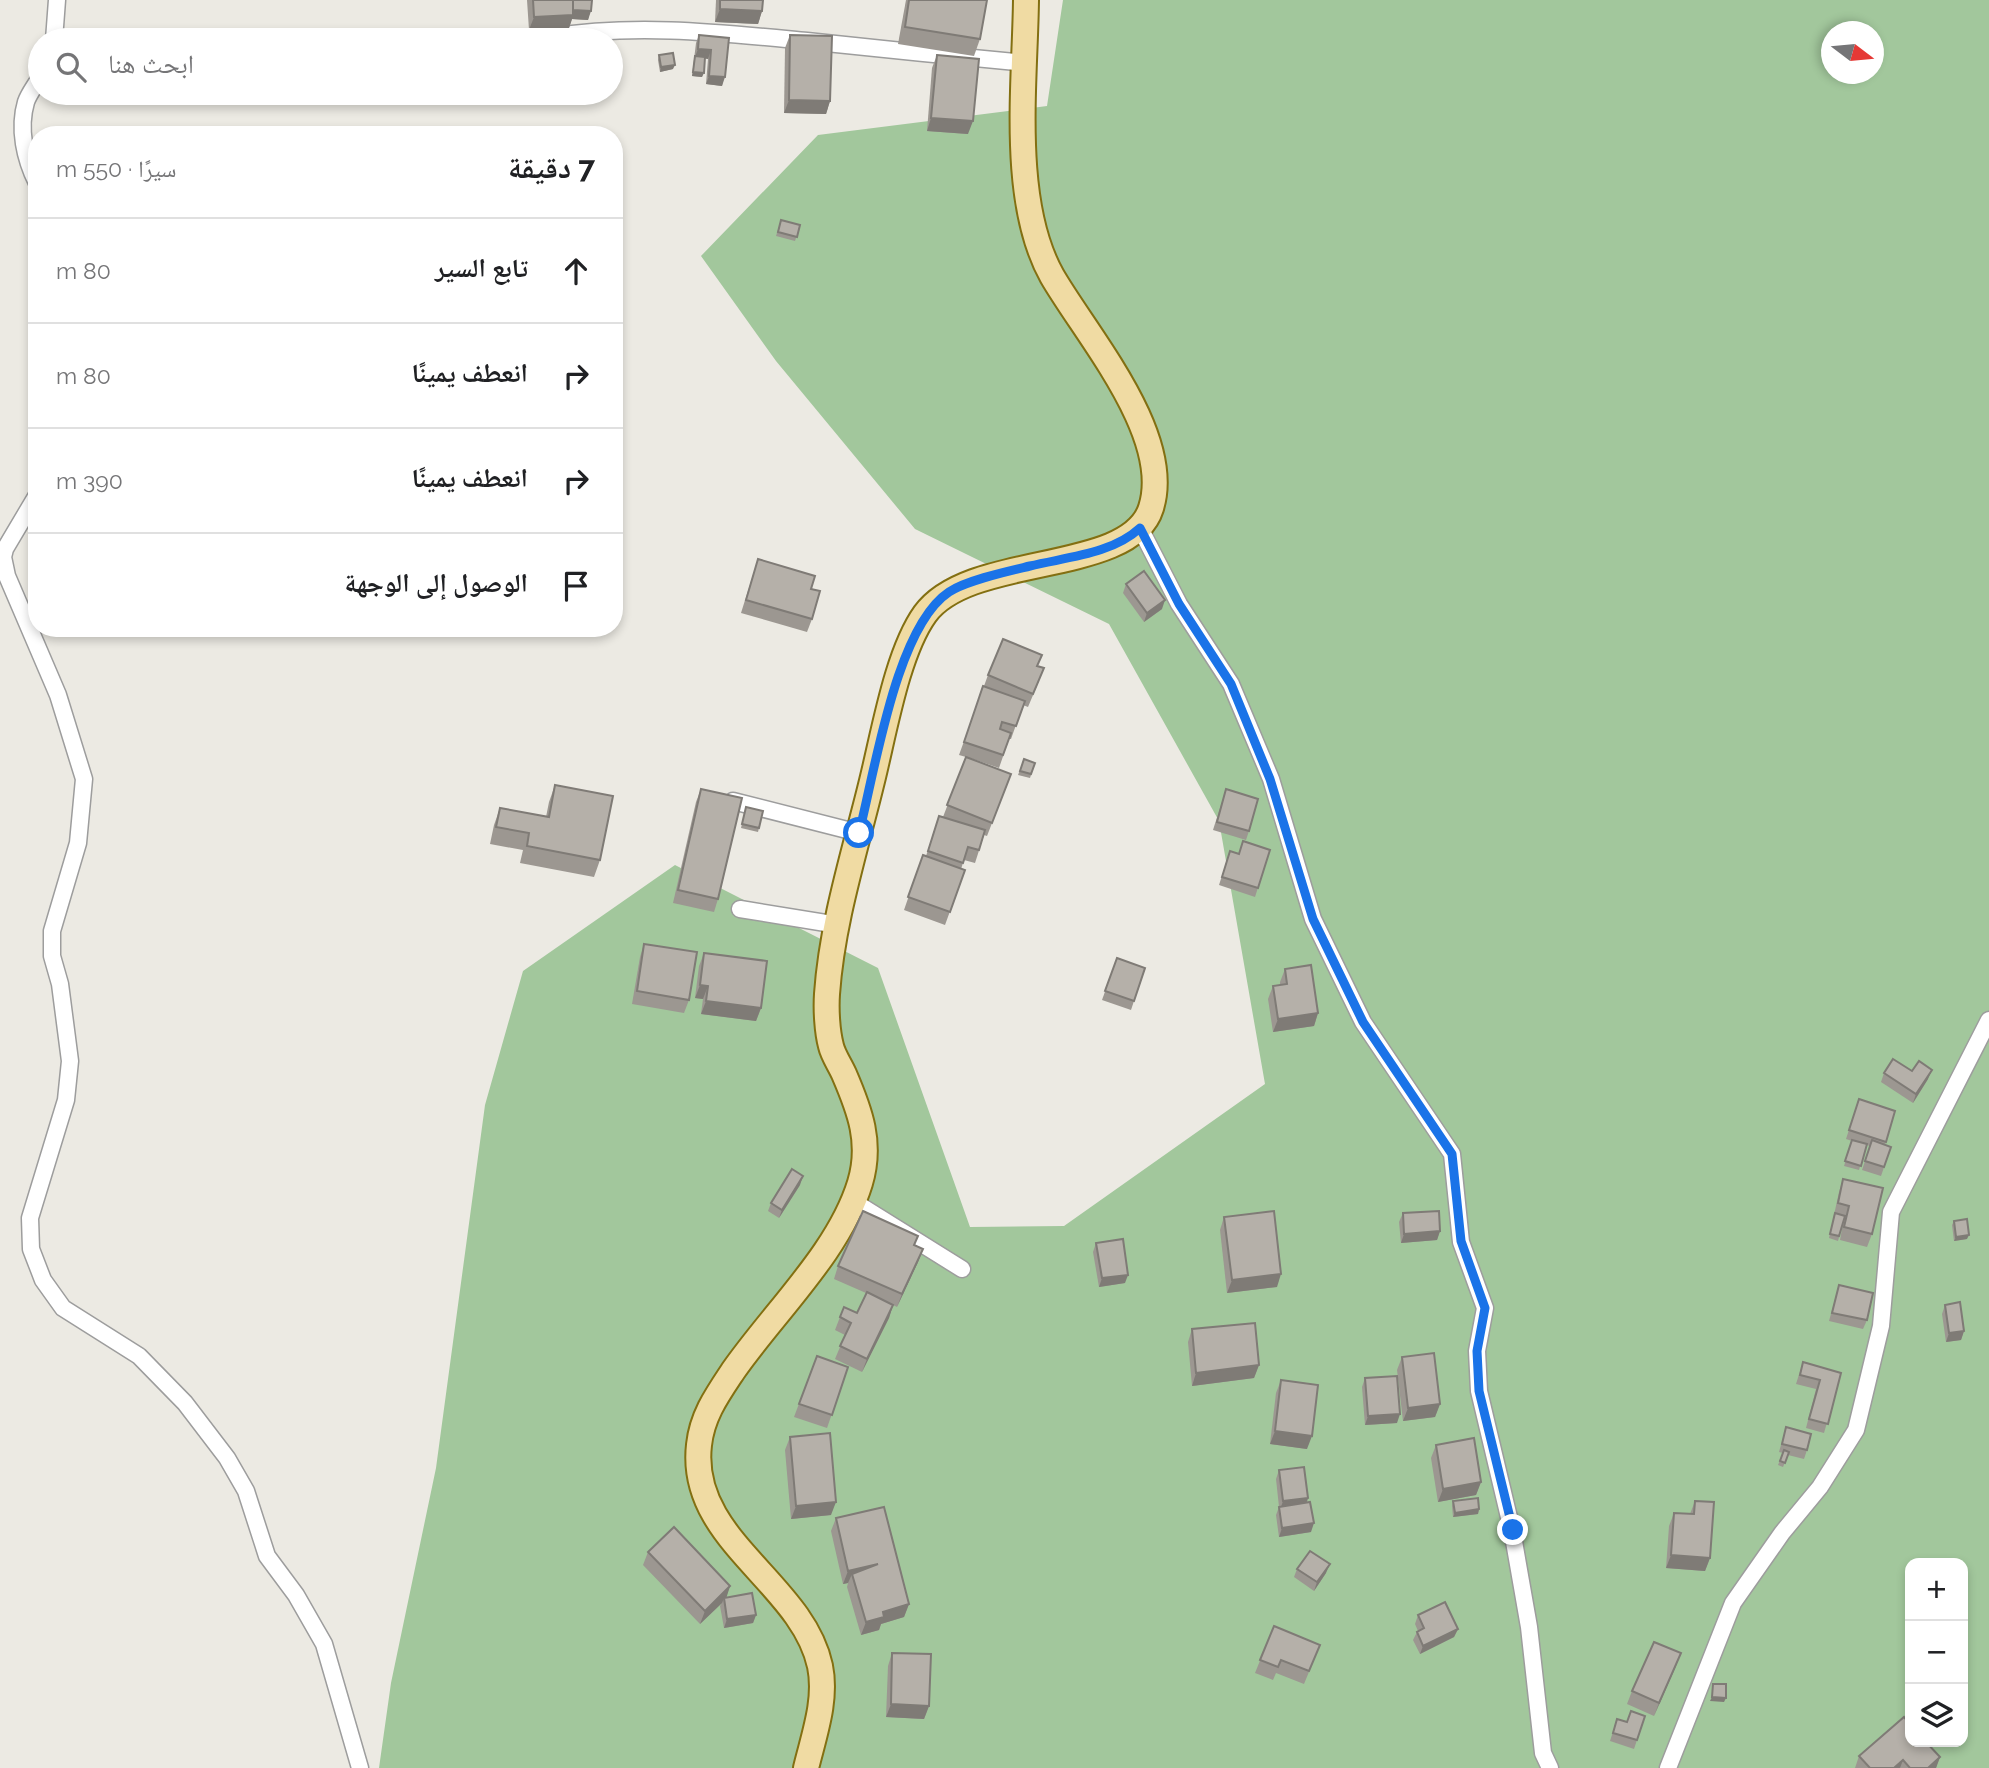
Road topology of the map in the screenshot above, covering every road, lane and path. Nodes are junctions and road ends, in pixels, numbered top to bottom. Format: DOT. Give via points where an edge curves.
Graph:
graph roads {
  1 [pos="57,0"];
  2 [pos="1026,0"];
  3 [pos="55,28"];
  4 [pos="623,31"];
  5 [pos="1025,63"];
  6 [pos="28,98"];
  7 [pos="28,165"];
  8 [pos="28,510"];
  9 [pos="1140,528"];
  10 [pos="28,624"];
  11 [pos="34,637"];
  12 [pos="733,801"];
  13 [pos="859,833"];
  14 [pos="740,909"];
  15 [pos="838,925"];
  16 [pos="1989,1020"];
  17 [pos="853,1201"];
  18 [pos="962,1269"];
  19 [pos="360,1768"];
  20 [pos="806,1768"];
  21 [pos="1550,1768"];
  22 [pos="1668,1768"];
  1 -- 3 [label="street"];
  2 -- 5 [label="main road"];
  4 -- 5 [label="street" via="750,36"];
  5 -- 9 [label="main road" via="1030,214 1049,271 1125,386 1148,441 1153,504"];
  6 -- 7 [label="street" via="22,124"];
  8 -- 10 [label="street" via="3,557"];
  9 -- 13 [label="main road" via="1118,545 951,590 928,609 893,695"];
  9 -- 21 [label="street" via="1179,604 1231,684 1270,779 1313,919 1363,1022 1452,1154 1461,1241 1485,1308 1477,1351 1479,1391 1513,1530 1543,1753"];
  11 -- 19 [label="street" via="58,695 84,779 78,843 52,931 70,1061 66,1100 30,1218 31,1249 43,1280 63,1308 139,1356 228,1458 246,1492 267,1556 324,1644"];
  12 -- 13 [label="street"];
  13 -- 15 [label="main road"];
  14 -- 15 [label="street"];
  15 -- 17 [label="main road" via="827,996 831,1046 867,1138"];
  16 -- 22 [label="street" via="1891,1212 1881,1326 1856,1430 1820,1487 1733,1602"];
  17 -- 18 [label="street"];
  17 -- 20 [label="main road" via="841,1230 712,1402 698,1449 706,1497 734,1545 798,1615 812,1640 823,1694"];
}
